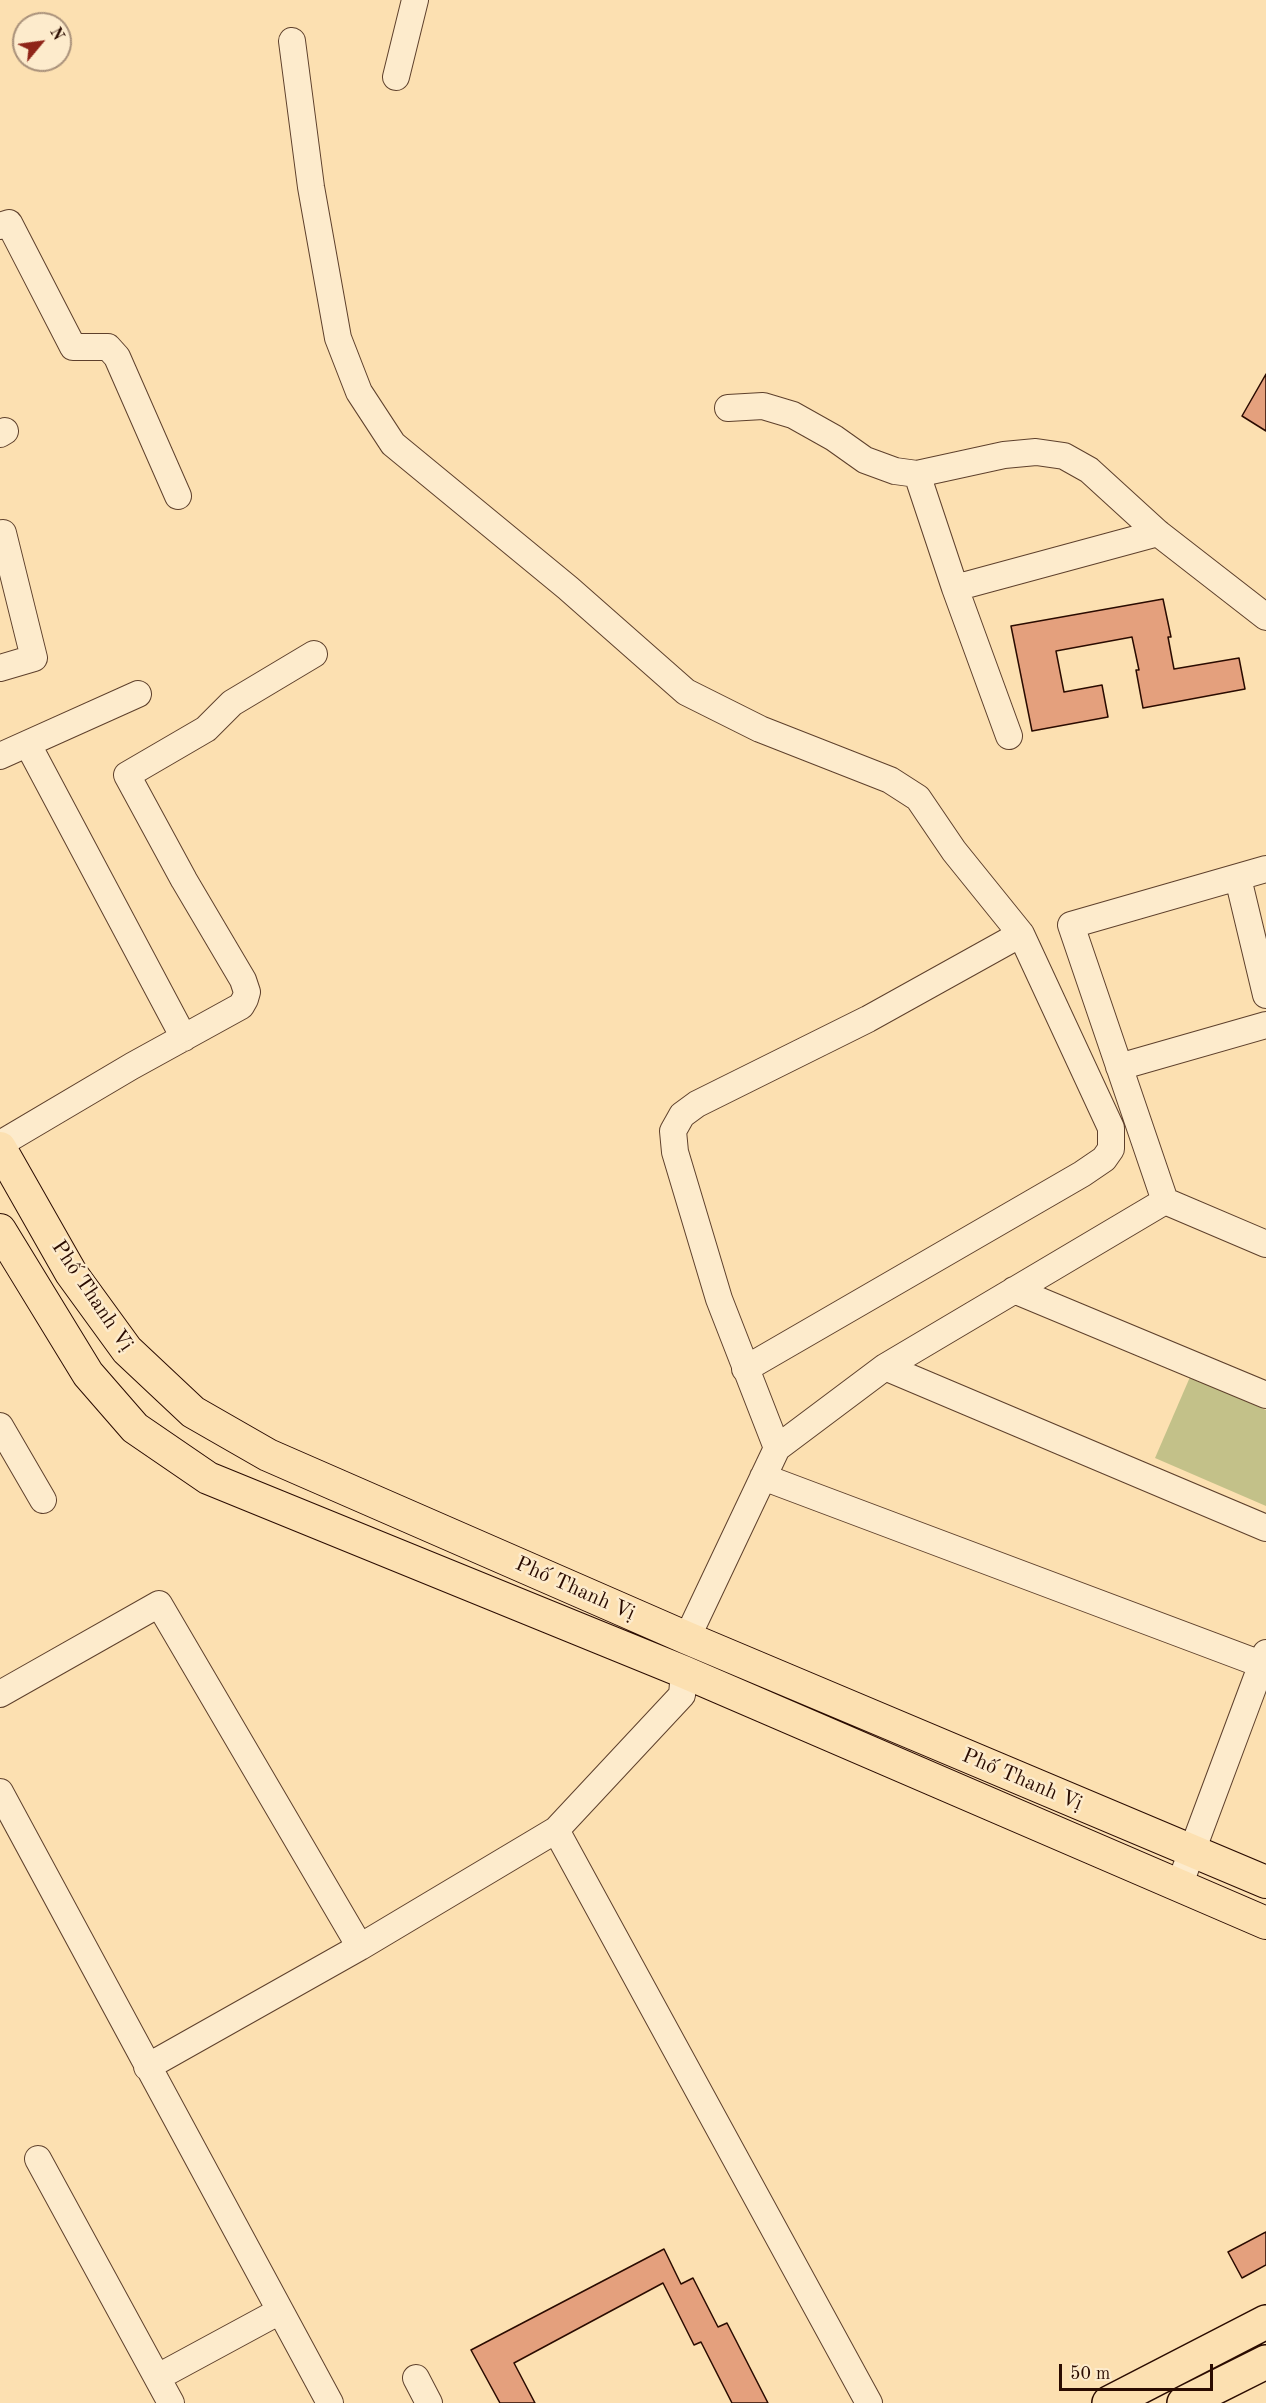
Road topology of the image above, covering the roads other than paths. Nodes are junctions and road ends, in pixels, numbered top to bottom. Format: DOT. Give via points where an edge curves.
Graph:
graph roads {
  1 [pos="415,0"];
  2 [pos="292,41"];
  3 [pos="396,76"];
  4 [pos="0,226"];
  5 [pos="728,408"];
  6 [pos="917,474"];
  7 [pos="178,496"];
  8 [pos="3,532"];
  9 [pos="1158,533"];
  10 [pos="955,588"];
  11 [pos="1266,617"];
  12 [pos="314,654"];
  13 [pos="0,668"];
  14 [pos="138,694"];
  15 [pos="1009,736"];
  16 [pos="33,754"];
  17 [pos="0,756"];
  18 [pos="1266,869"];
  19 [pos="1238,878"];
  20 [pos="1021,934"];
  21 [pos="1266,995"];
  22 [pos="1266,1025"];
  23 [pos="184,1038"];
  24 [pos="1119,1067"];
  25 [pos="0,1146"];
  26 [pos="1165,1201"];
  27 [pos="0,1230"];
  28 [pos="1266,1244"];
  29 [pos="1014,1290"];
  30 [pos="885,1367"];
  31 [pos="745,1369"];
  32 [pos="1266,1395"];
  33 [pos="0,1426"];
  34 [pos="777,1448"];
  35 [pos="763,1478"];
  36 [pos="44,1500"];
  37 [pos="1266,1528"];
  38 [pos="687,1638"];
  39 [pos="1264,1661"];
  40 [pos="684,1672"];
  41 [pos="0,1694"];
  42 [pos="0,1792"];
  43 [pos="556,1830"];
  44 [pos="1192,1851"];
  45 [pos="1266,1882"];
  46 [pos="1179,1886"];
  47 [pos="1266,1923"];
  48 [pos="360,1947"];
  49 [pos="147,2067"];
  50 [pos="38,2160"];
  51 [pos="280,2311"];
  52 [pos="1266,2322"];
  53 [pos="1266,2362"];
  54 [pos="158,2377"];
  55 [pos="416,2378"];
  56 [pos="171,2403"];
  57 [pos="330,2403"];
  58 [pos="429,2403"];
  59 [pos="869,2403"];
  60 [pos="1108,2403"];
  61 [pos="1184,2403"];
  1 -- 3 [label="street"];
  2 -- 20 [label="street" via="311,186 338,338 359,392 393,444 568,588 686,692 760,729 890,780 918,798 960,860"];
  4 -- 7 [label="street" via="9,223 74,347 108,347 117,357"];
  5 -- 6 [label="street" via="763,406 793,415 865,460"];
  6 -- 9 [label="street" via="1004,455 1036,452 1064,456 1089,470"];
  6 -- 10 [label="street"];
  8 -- 13 [label="street" via="34,658"];
  9 -- 10 [label="street"];
  9 -- 11 [label="street"];
  10 -- 15 [label="street"];
  12 -- 23 [label="street" via="232,703 206,729 127,775 247,992 241,1006"];
  14 -- 17 [label="street"];
  16 -- 23 [label="street"];
  18 -- 19 [label="street"];
  19 -- 21 [label="street"];
  19 -- 24 [label="street" via="1071,925"];
  20 -- 31 [label="street" via="682,1115 673,1131 675,1152 701,1244"];
  20 -- 31 [label="street" via="1111,1128 1111,1149 1104,1159 1082,1174"];
  22 -- 24 [label="street"];
  23 -- 25 [label="street"];
  24 -- 26 [label="street"];
  25 -- 38 [label="main road, Phố Thanh Vị" via="72,1273 127,1350 193,1412 268,1455"];
  26 -- 28 [label="street"];
  26 -- 29 [label="street"];
  27 -- 40 [label="main road, Phố Thanh Vị" via="88,1374 135,1428 208,1478"];
  29 -- 30 [label="street"];
  29 -- 32 [label="street"];
  30 -- 34 [label="street"];
  30 -- 37 [label="street"];
  31 -- 34 [label="street"];
  33 -- 36 [label="street"];
  34 -- 35 [label="street"];
  35 -- 38 [label="street"];
  35 -- 39 [label="street"];
  38 -- 40 [label="main road"];
  38 -- 44 [label="main road, Phố Thanh Vị"];
  39 -- 44 [label="street"];
  40 -- 43 [label="street" via="682,1695"];
  40 -- 46 [label="main road, Phố Thanh Vị"];
  41 -- 48 [label="street" via="159,1604"];
  42 -- 49 [label="street"];
  43 -- 48 [label="street"];
  43 -- 59 [label="street"];
  44 -- 45 [label="main road, Phố Thanh Vị"];
  44 -- 46 [label="street"];
  46 -- 47 [label="main road, Phố Thanh Vị"];
  48 -- 49 [label="street"];
  49 -- 51 [label="street"];
  50 -- 54 [label="street"];
  51 -- 54 [label="street"];
  51 -- 57 [label="street"];
  52 -- 60 [label="highway"];
  53 -- 61 [label="highway"];
  54 -- 56 [label="street"];
  55 -- 58 [label="street"];
}
